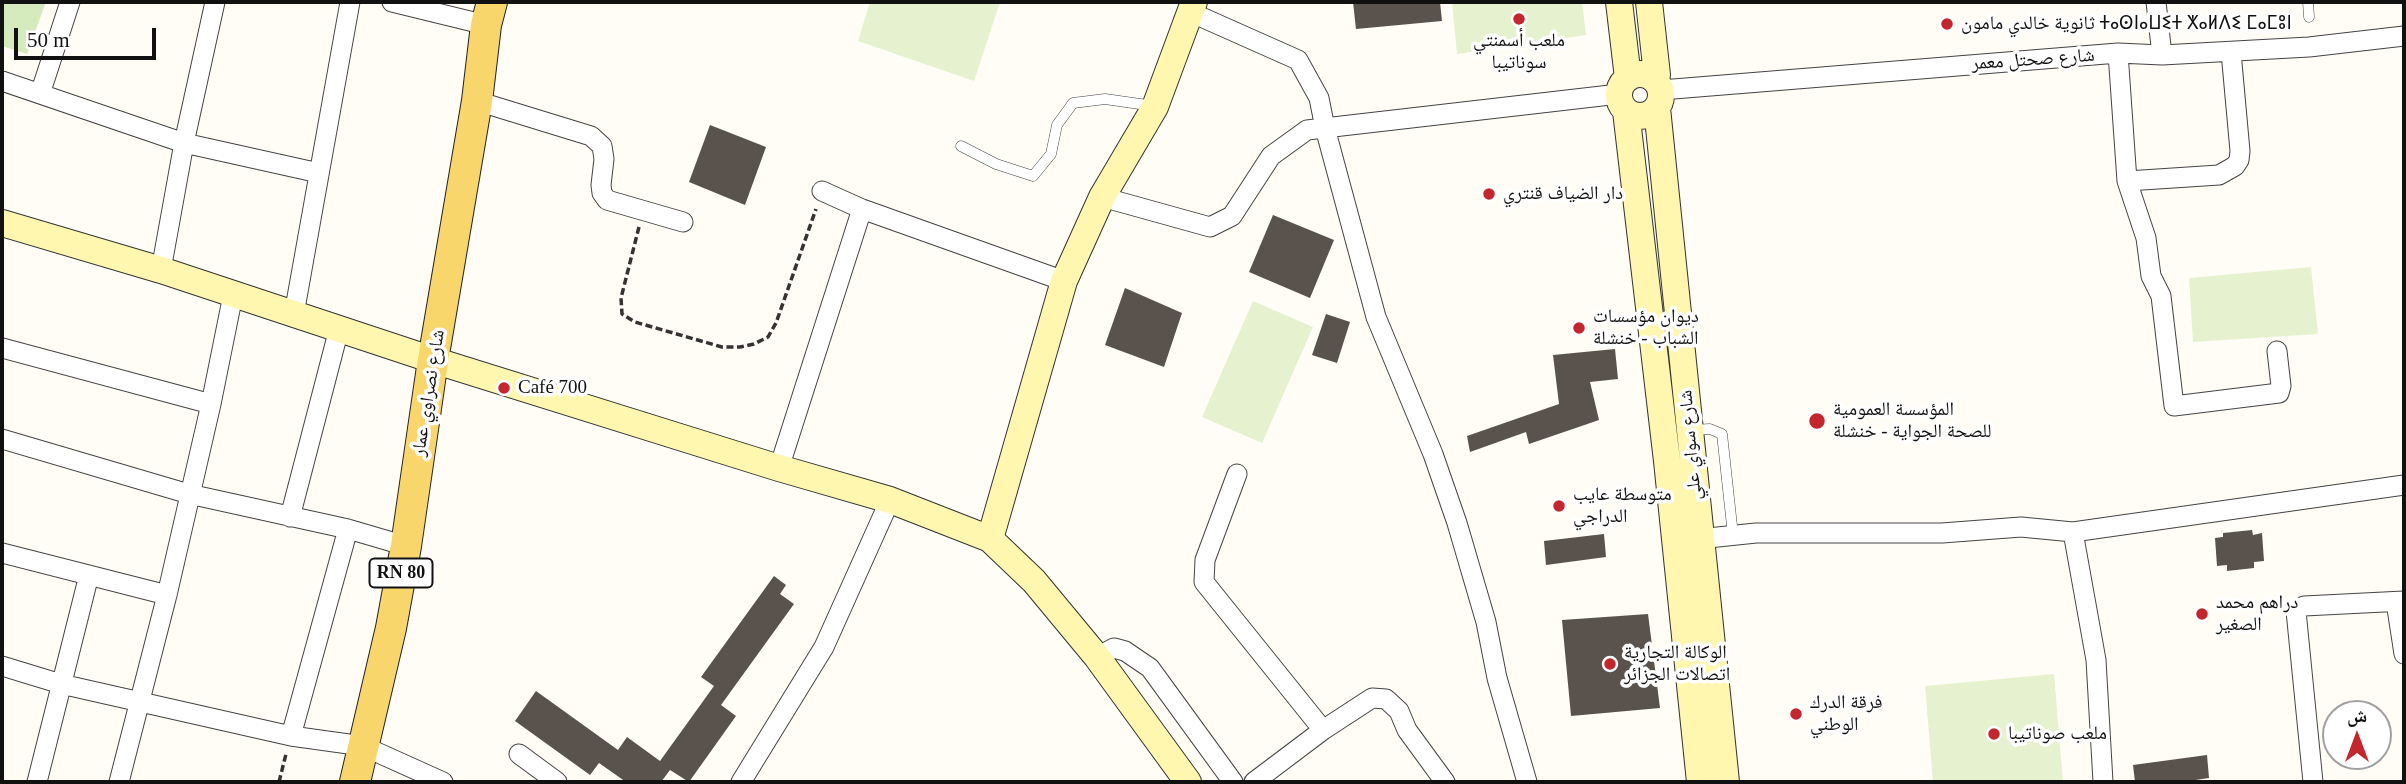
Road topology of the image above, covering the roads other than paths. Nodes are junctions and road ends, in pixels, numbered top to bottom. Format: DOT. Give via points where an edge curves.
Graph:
graph roads {
  1 [pos="70,2"];
  2 [pos="215,2"];
  3 [pos="350,2"];
  4 [pos="392,2"];
  5 [pos="1619,2"];
  6 [pos="1649,2"];
  7 [pos="2156,2"];
  8 [pos="2308,2"];
  9 [pos="1192,7"];
  10 [pos="489,13"];
  11 [pos="2309,17"];
  12 [pos="2404,36"];
  13 [pos="2231,52"];
  14 [pos="2118,53"];
  15 [pos="2162,55"];
  16 [pos="2,81"];
  17 [pos="1657,92"];
  18 [pos="40,94"];
  19 [pos="1624,94"];
  20 [pos="477,101"];
  21 [pos="1155,107"];
  22 [pos="1325,128"];
  23 [pos="184,143"];
  24 [pos="961,146"];
  25 [pos="319,173"];
  26 [pos="2127,181"];
  27 [pos="822,191"];
  28 [pos="1102,197"];
  29 [pos="862,209"];
  30 [pos="682,222"];
  31 [pos="2,223"];
  32 [pos="161,270"];
  33 [pos="1064,281"];
  34 [pos="233,295"];
  35 [pos="294,314"];
  36 [pos="339,329"];
  37 [pos="2,348"];
  38 [pos="2277,351"];
  39 [pos="433,360"];
  40 [pos="211,404"];
  41 [pos="1689,430"];
  42 [pos="2,439"];
  43 [pos="779,468"];
  44 [pos="1237,474"];
  45 [pos="2404,485"];
  46 [pos="189,494"];
  47 [pos="890,500"];
  48 [pos="290,517"];
  49 [pos="348,529"];
  50 [pos="2073,532"];
  51 [pos="1733,535"];
  52 [pos="990,539"];
  53 [pos="1687,540"];
  54 [pos="406,546"];
  55 [pos="2,553"];
  56 [pos="89,575"];
  57 [pos="167,595"];
  58 [pos="2400,601"];
  59 [pos="2404,653"];
  60 [pos="1097,657"];
  61 [pos="2,666"];
  62 [pos="61,684"];
  63 [pos="141,701"];
  64 [pos="1323,730"];
  65 [pos="291,736"];
  66 [pos="363,746"];
  67 [pos="519,754"];
  68 [pos="1182,780"];
  69 [pos="37,782"];
  70 [pos="118,782"];
  71 [pos="355,782"];
  72 [pos="443,782"];
  73 [pos="557,782"];
  74 [pos="741,782"];
  75 [pos="1233,782"];
  76 [pos="1254,782"];
  77 [pos="1445,782"];
  78 [pos="1527,782"];
  79 [pos="1700,782"];
  80 [pos="1726,782"];
  81 [pos="2104,782"];
  82 [pos="2313,782"];
  1 -- 18 [label="street"];
  2 -- 23 [label="street"];
  3 -- 25 [label="street"];
  4 -- 10 [label="street"];
  5 -- 19 [label="main road, شارع سواي علي"];
  6 -- 17 [label="main road, شارع سواي علي"];
  7 -- 15 [label="street"];
  8 -- 11 [label="lane"];
  9 -- 21 [label="main road"];
  9 -- 22 [label="street" via="1298,60 1319,98"];
  10 -- 20 [label="main road, شارع نصراوي عمار / RN 80"];
  12 -- 13 [label="street, شارع صحتل معمر"];
  13 -- 15 [label="street, شارع صحتل معمر"];
  13 -- 26 [label="street" via="2241,151 2235,166 2220,175"];
  14 -- 15 [label="street, شارع صحتل معمر"];
  14 -- 17 [label="street, شارع صحتل معمر"];
  14 -- 26 [label="street"];
  16 -- 18 [label="street"];
  17 -- 19 [label="main road" via="1638,74"];
  17 -- 19 [label="main road" via="1651,114 1642,117"];
  17 -- 41 [label="main road, شارع سواي علي"];
  18 -- 23 [label="street"];
  19 -- 22 [label="street"];
  19 -- 53 [label="main road, شارع سواي علي" via="1667,461"];
  20 -- 30 [label="street" via="591,136 602,146 601,186 607,200"];
  20 -- 39 [label="main road, شارع نصراوي عمار / RN 80"];
  21 -- 24 [label="lane" via="1105,99 1073,103 1057,125 1051,154 1033,176"];
  21 -- 28 [label="main road"];
  22 -- 28 [label="street" via="1307,130 1271,156 1232,216 1210,227"];
  22 -- 78 [label="street" via="1376,317 1457,523"];
  23 -- 25 [label="street"];
  23 -- 32 [label="street"];
  25 -- 35 [label="street"];
  26 -- 38 [label="street" via="2146,238 2151,276 2161,296 2174,406 2279,393"];
  27 -- 29 [label="street"];
  28 -- 33 [label="main road"];
  29 -- 33 [label="street"];
  29 -- 43 [label="street"];
  31 -- 32 [label="main road"];
  32 -- 34 [label="main road"];
  33 -- 52 [label="main road"];
  34 -- 35 [label="main road"];
  34 -- 40 [label="street"];
  35 -- 36 [label="main road"];
  36 -- 39 [label="main road"];
  36 -- 48 [label="street"];
  37 -- 40 [label="street"];
  39 -- 43 [label="main road"];
  39 -- 54 [label="main road, شارع نصراوي عمار / RN 80"];
  40 -- 46 [label="street"];
  41 -- 51 [label="lane" via="1710,429 1722,434"];
  41 -- 53 [label="main road, شارع سواي علي"];
  42 -- 46 [label="street"];
  43 -- 47 [label="main road"];
  44 -- 64 [label="street" via="1205,560 1204,582"];
  45 -- 50 [label="street"];
  46 -- 48 [label="street"];
  46 -- 57 [label="street"];
  47 -- 52 [label="main road"];
  47 -- 74 [label="street" via="824,647"];
  48 -- 49 [label="street"];
  49 -- 54 [label="street"];
  49 -- 65 [label="street"];
  50 -- 51 [label="street" via="2021,527 1942,533"];
  50 -- 81 [label="street" via="2096,660"];
  51 -- 53 [label="street"];
  52 -- 60 [label="main road" via="1034,581"];
  53 -- 79 [label="main road, شارع سواي علي"];
  53 -- 80 [label="main road, شارع سواي علي"];
  54 -- 66 [label="main road, شارع نصراوي عمار / RN 80"];
  55 -- 56 [label="street"];
  56 -- 57 [label="street"];
  56 -- 62 [label="street"];
  57 -- 63 [label="street"];
  58 -- 59 [label="street"];
  58 -- 82 [label="street" via="2304,606 2296,611"];
  60 -- 68 [label="main road"];
  60 -- 75 [label="street" via="1114,648 1150,668"];
  61 -- 62 [label="street"];
  62 -- 63 [label="street"];
  62 -- 69 [label="street"];
  63 -- 65 [label="street"];
  63 -- 70 [label="street"];
  64 -- 76 [label="street"];
  64 -- 77 [label="street" via="1372,698 1386,699 1399,711 1407,730"];
  65 -- 66 [label="street"];
  66 -- 71 [label="main road, شارع نصراوي عمار / RN 80"];
  66 -- 72 [label="street"];
  67 -- 73 [label="street"];
}
